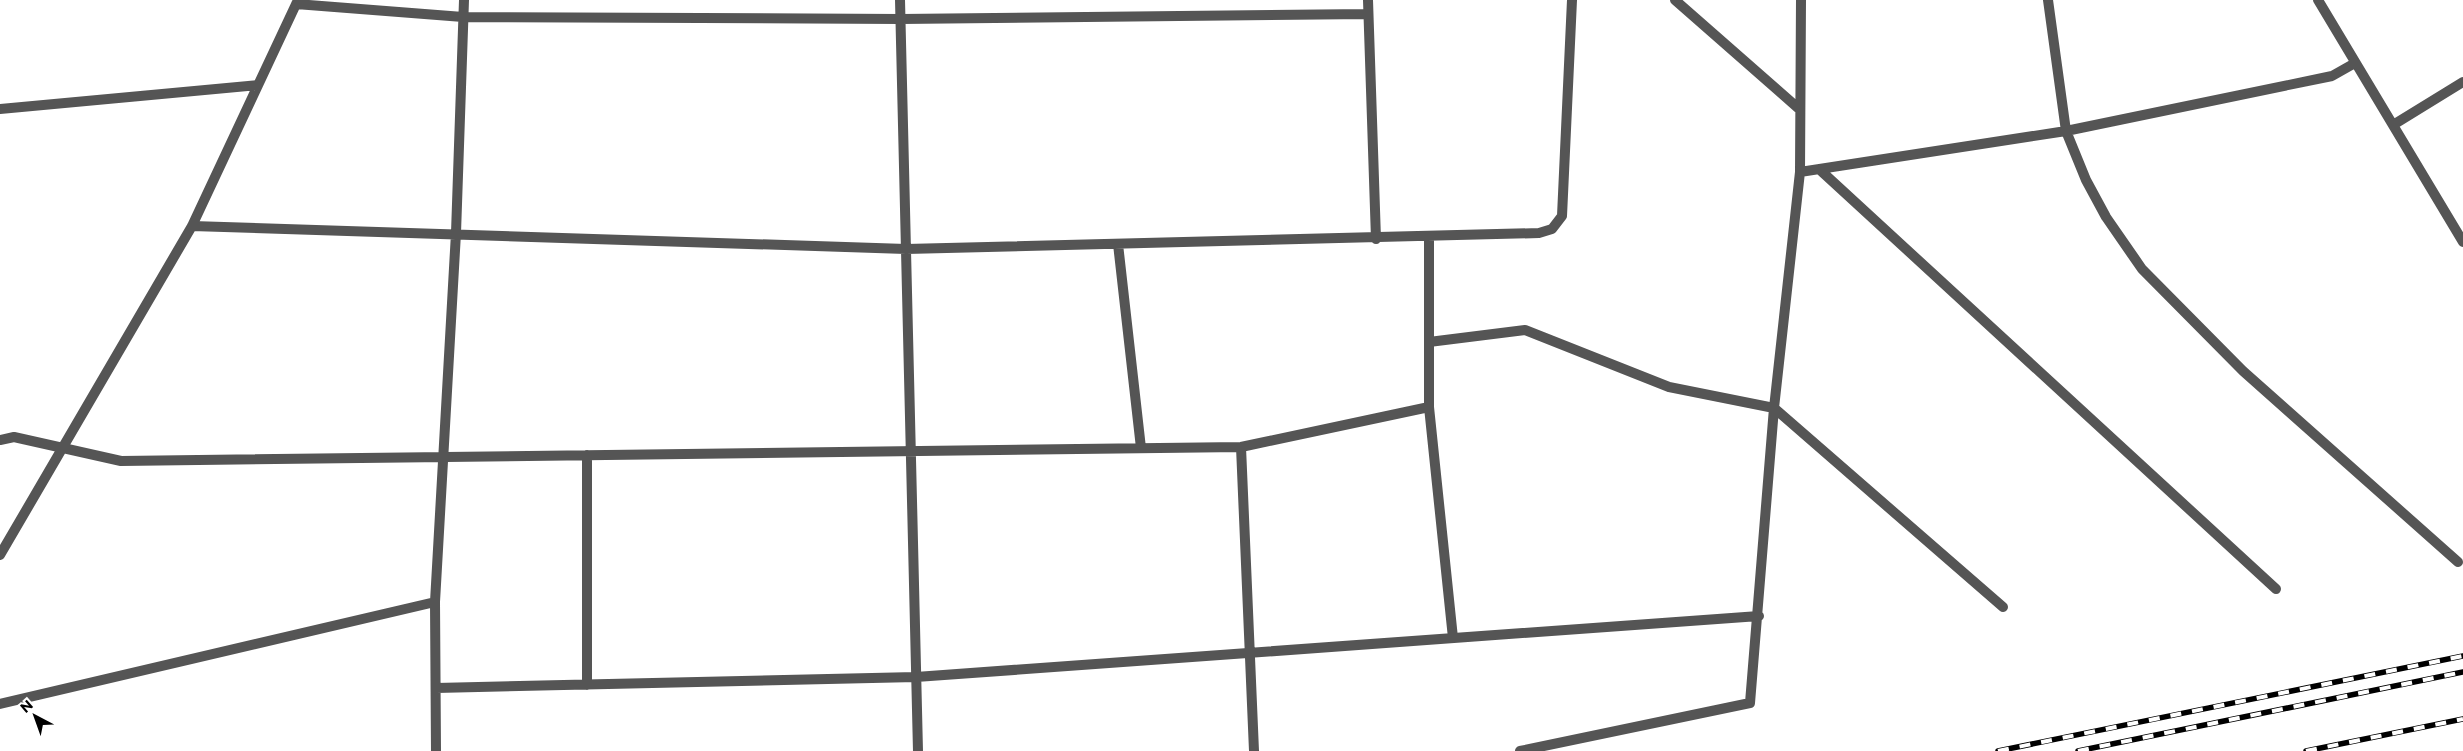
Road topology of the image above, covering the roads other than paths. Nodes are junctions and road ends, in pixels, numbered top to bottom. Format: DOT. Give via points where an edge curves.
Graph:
graph roads {
  1 [pos="464,0"];
  2 [pos="900,0"];
  3 [pos="1368,0"];
  4 [pos="1572,0"];
  5 [pos="1675,0"];
  6 [pos="1800,0"];
  7 [pos="2048,0"];
  8 [pos="2318,0"];
  9 [pos="297,2"];
  10 [pos="1368,14"];
  11 [pos="463,17"];
  12 [pos="901,19"];
  13 [pos="2354,63"];
  14 [pos="2463,82"];
  15 [pos="258,85"];
  16 [pos="1798,108"];
  17 [pos="0,109"];
  18 [pos="2393,125"];
  19 [pos="2066,131"];
  20 [pos="1819,169"];
  21 [pos="1800,172"];
  22 [pos="192,226"];
  23 [pos="456,233"];
  24 [pos="1429,238"];
  25 [pos="1376,239"];
  26 [pos="2463,242"];
  27 [pos="1118,244"];
  28 [pos="906,249"];
  29 [pos="1429,342"];
  30 [pos="1429,407"];
  31 [pos="1774,408"];
  32 [pos="0,440"];
  33 [pos="1241,447"];
  34 [pos="63,448"];
  35 [pos="1141,448"];
  36 [pos="911,451"];
  37 [pos="587,455"];
  38 [pos="444,456"];
  39 [pos="0,555"];
  40 [pos="2458,562"];
  41 [pos="2276,589"];
  42 [pos="435,602"];
  43 [pos="2003,607"];
  44 [pos="1759,616"];
  45 [pos="1453,638"];
  46 [pos="1250,653"];
  47 [pos="916,677"];
  48 [pos="587,685"];
  49 [pos="436,688"];
  50 [pos="0,704"];
  51 [pos="436,751"];
  52 [pos="918,751"];
  53 [pos="1254,751"];
  54 [pos="1520,751"];
  1 -- 11 [label="street"];
  2 -- 12 [label="street"];
  3 -- 10 [label="street"];
  4 -- 24 [label="street" via="1562,216 1552,229 1539,234"];
  5 -- 16 [label="street"];
  6 -- 16 [label="street"];
  7 -- 19 [label="street"];
  8 -- 13 [label="street"];
  9 -- 11 [label="street"];
  9 -- 15 [label="street"];
  10 -- 12 [label="street"];
  10 -- 25 [label="street"];
  11 -- 12 [label="street"];
  11 -- 23 [label="street"];
  12 -- 28 [label="street"];
  13 -- 18 [label="street"];
  13 -- 19 [label="street" via="2332,76"];
  14 -- 18 [label="street"];
  15 -- 17 [label="street"];
  15 -- 22 [label="street"];
  16 -- 21 [label="street"];
  18 -- 26 [label="street"];
  19 -- 20 [label="street"];
  19 -- 40 [label="street" via="2106,217 2142,269 2243,371"];
  20 -- 21 [label="street"];
  20 -- 41 [label="street"];
  21 -- 31 [label="street"];
  22 -- 23 [label="street"];
  22 -- 34 [label="street"];
  23 -- 28 [label="street"];
  23 -- 38 [label="street"];
  24 -- 25 [label="street"];
  24 -- 29 [label="street"];
  25 -- 27 [label="street"];
  27 -- 28 [label="street"];
  27 -- 35 [label="street"];
  28 -- 36 [label="street"];
  29 -- 30 [label="street"];
  29 -- 31 [label="street" via="1524,330 1670,387"];
  30 -- 33 [label="street"];
  30 -- 45 [label="street"];
  31 -- 43 [label="street"];
  31 -- 44 [label="street"];
  32 -- 34 [label="street" via="14,437"];
  33 -- 35 [label="street"];
  33 -- 46 [label="street"];
  34 -- 38 [label="street" via="121,460"];
  34 -- 39 [label="street"];
  35 -- 36 [label="street"];
  36 -- 37 [label="street"];
  36 -- 47 [label="street"];
  37 -- 38 [label="street"];
  37 -- 48 [label="street"];
  38 -- 42 [label="street"];
  42 -- 49 [label="street"];
  42 -- 50 [label="street"];
  44 -- 45 [label="street"];
  44 -- 54 [label="street" via="1750,703"];
  45 -- 46 [label="street"];
  46 -- 47 [label="street"];
  46 -- 53 [label="street"];
  47 -- 48 [label="street"];
  47 -- 52 [label="street"];
  48 -- 49 [label="street"];
  49 -- 51 [label="street"];
}
